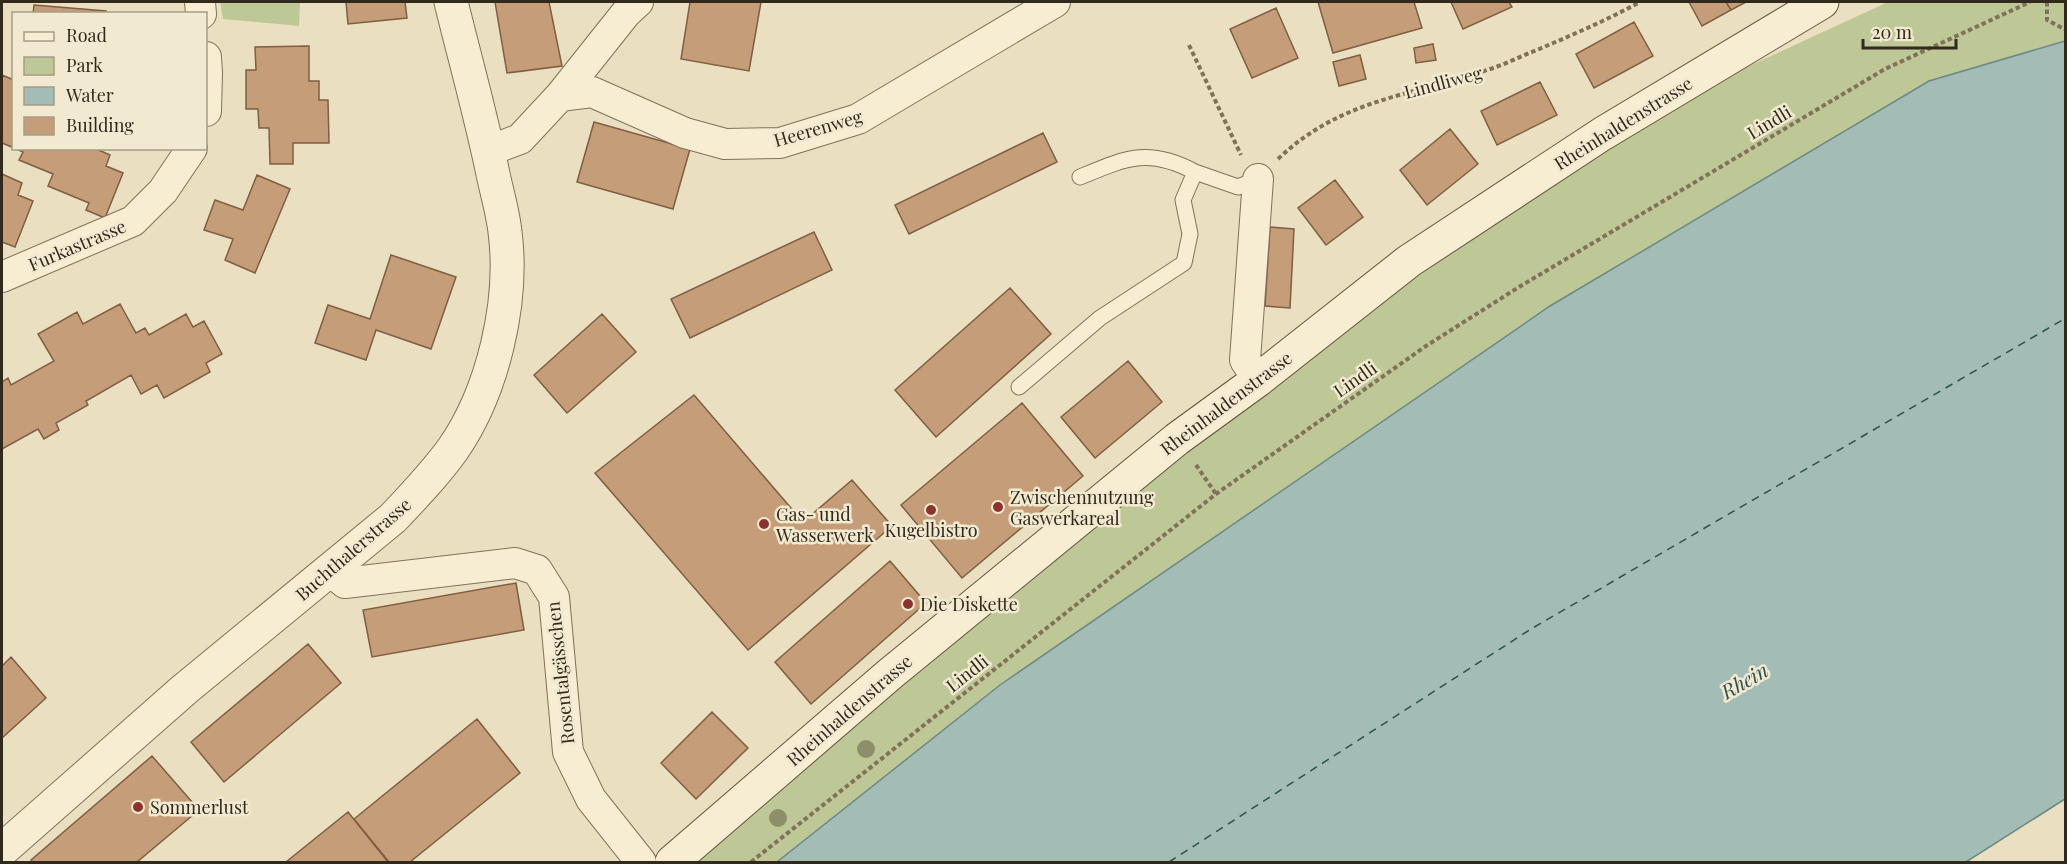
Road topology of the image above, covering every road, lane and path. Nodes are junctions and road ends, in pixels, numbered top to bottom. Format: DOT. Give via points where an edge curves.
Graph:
graph roads {
  1 [pos="451,2"];
  2 [pos="638,2"];
  3 [pos="1055,2"];
  4 [pos="1640,2"];
  5 [pos="1822,2"];
  6 [pos="2030,2"];
  7 [pos="2047,2"];
  8 [pos="2066,30"];
  9 [pos="1189,45"];
  10 [pos="560,96"];
  11 [pos="191,150"];
  12 [pos="488,151"];
  13 [pos="1196,172"];
  14 [pos="1080,177"];
  15 [pos="1258,179"];
  16 [pos="2,277"];
  17 [pos="1258,380"];
  18 [pos="1019,387"];
  19 [pos="330,571"];
  20 [pos="2,850"];
  21 [pos="641,862"];
  22 [pos="672,862"];
  23 [pos="751,862"];
  1 -- 12 [label="main road, Buchthalerstrasse"];
  2 -- 10 [label="street"];
  3 -- 10 [label="street, Heerenweg" via="858,119 780,143 725,144 686,133 592,92"];
  4 -- 15 [label="path, Lindliweg" via="1603,22 1490,69 1378,100 1325,123 1293,145"];
  5 -- 17 [label="main road, Rheinhaldenstrasse" via="1602,134 1409,261"];
  6 -- 23 [label="path, Lindli" via="1885,69 1426,346 1216,494"];
  7 -- 8 [label="path" via="2047,20"];
  9 -- 15 [label="path" via="1244,161"];
  10 -- 12 [label="street" via="520,139"];
  11 -- 16 [label="street, Furkastrasse" via="163,191 134,221"];
  12 -- 19 [label="main road, Buchthalerstrasse" via="505,232 507,280 500,336 484,392 454,448 422,488"];
  13 -- 14 [label="lane" via="1167,159 1136,156"];
  13 -- 15 [label="lane" via="1238,187"];
  13 -- 18 [label="lane" via="1183,200 1190,234 1184,263 1100,318"];
  15 -- 17 [label="street" via="1245,360"];
  17 -- 22 [label="main road, Rheinhaldenstrasse" via="1177,439 890,674"];
  19 -- 20 [label="main road, Buchthalerstrasse" via="185,689"];
  19 -- 21 [label="street, Rosentalgässchen" via="345,583 515,563 537,570 554,597 568,752 591,799"];
}
